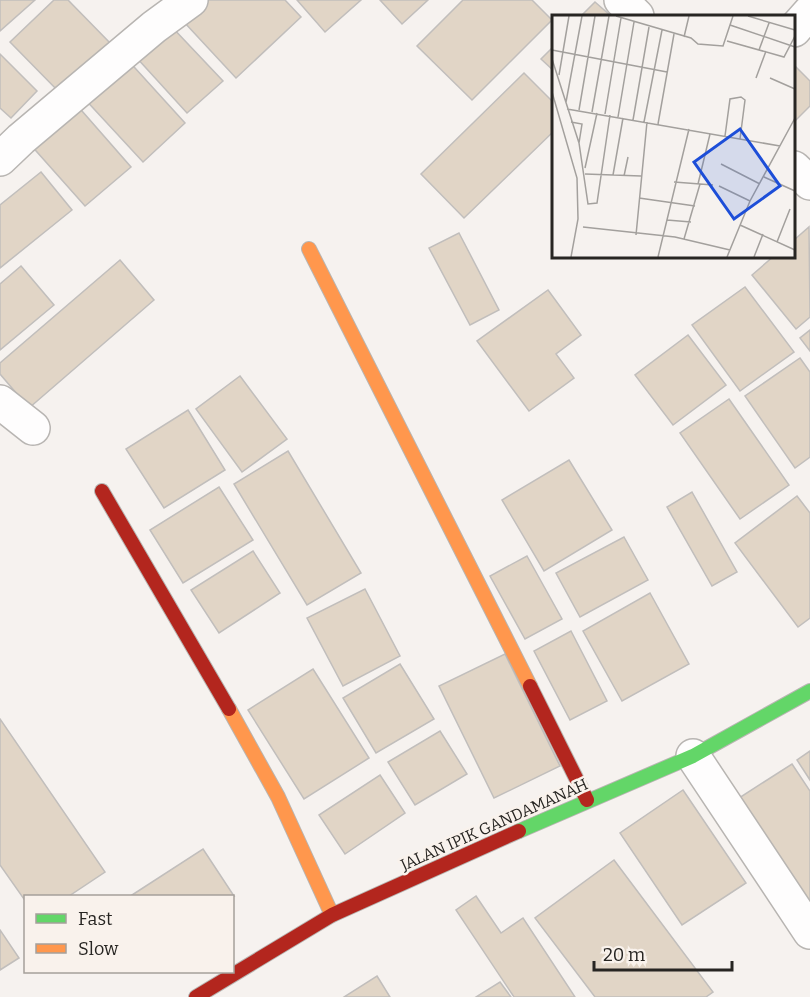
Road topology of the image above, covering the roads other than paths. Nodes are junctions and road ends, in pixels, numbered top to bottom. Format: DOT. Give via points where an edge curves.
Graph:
graph roads {
  1 [pos="191,0"];
  2 [pos="621,0"];
  3 [pos="810,12"];
  4 [pos="636,15"];
  5 [pos="795,29"];
  6 [pos="0,159"];
  7 [pos="795,169"];
  8 [pos="810,183"];
  9 [pos="309,249"];
  10 [pos="0,402"];
  11 [pos="33,428"];
  12 [pos="102,491"];
  13 [pos="810,691"];
  14 [pos="693,756"];
  15 [pos="587,800"];
  16 [pos="332,915"];
  17 [pos="810,932"];
  18 [pos="196,997"];
  1 -- 6 [label="street"];
  2 -- 4 [label="street"];
  3 -- 5 [label="street"];
  7 -- 8 [label="street"];
  9 -- 15 [label="street"];
  10 -- 11 [label="street"];
  12 -- 16 [label="street" via="278,797"];
  13 -- 14 [label="street, JALAN IPIK GANDAMANAH"];
  14 -- 15 [label="street, JALAN IPIK GANDAMANAH"];
  14 -- 17 [label="street"];
  15 -- 16 [label="street, JALAN IPIK GANDAMANAH"];
  16 -- 18 [label="street, JALAN IPIK GANDAMANAH"];
}
